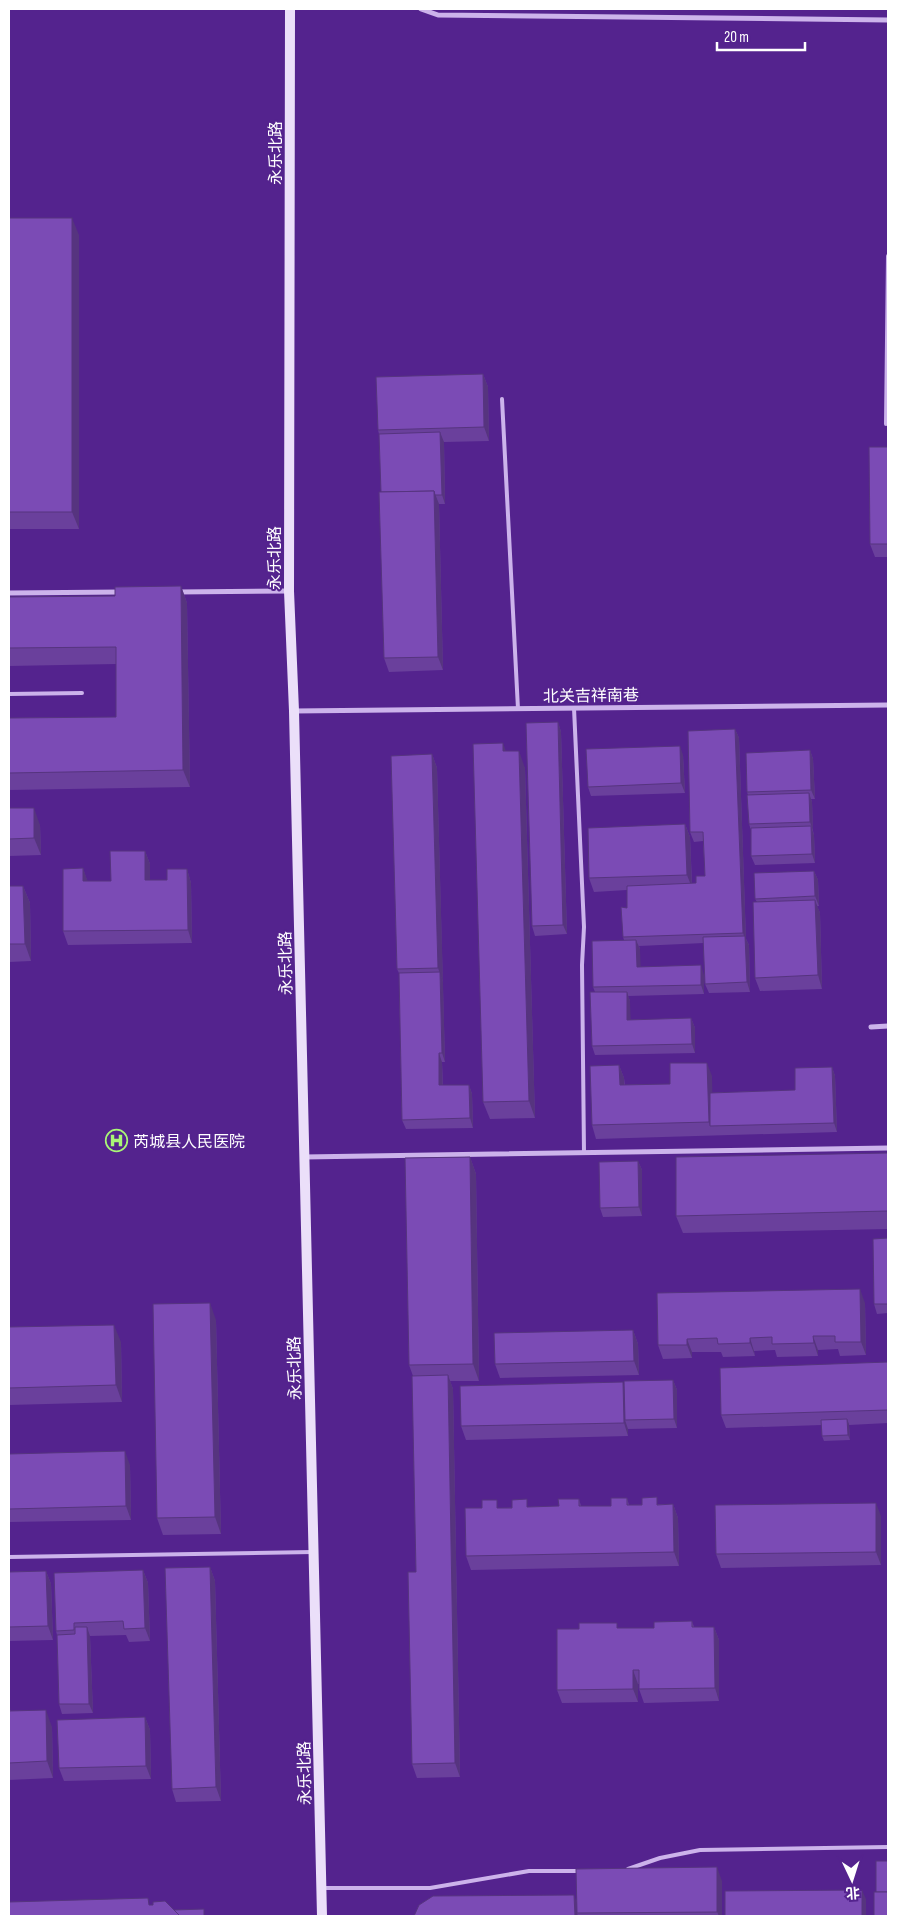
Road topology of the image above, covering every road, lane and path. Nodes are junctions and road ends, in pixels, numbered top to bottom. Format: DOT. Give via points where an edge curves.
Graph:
graph roads {
  1 [pos="290,9"];
  2 [pos="420,9"];
  3 [pos="888,20"];
  4 [pos="888,256"];
  5 [pos="502,399"];
  6 [pos="886,424"];
  7 [pos="288,591"];
  8 [pos="129,592"];
  9 [pos="169,592"];
  10 [pos="9,593"];
  11 [pos="82,693"];
  12 [pos="9,694"];
  13 [pos="888,705"];
  14 [pos="574,708"];
  15 [pos="518,709"];
  16 [pos="294,711"];
  17 [pos="888,1026"];
  18 [pos="871,1027"];
  19 [pos="888,1148"];
  20 [pos="584,1153"];
  21 [pos="304,1157"];
  22 [pos="314,1552"];
  23 [pos="9,1557"];
  24 [pos="888,1847"];
  25 [pos="585,1871"];
  26 [pos="622,1871"];
  27 [pos="321,1888"];
  28 [pos="322,1916"];
  1 -- 7 [label="main road, 永乐北路"];
  2 -- 3 [label="street" via="438,16"];
  4 -- 6 [label="lane"];
  5 -- 15 [label="lane"];
  7 -- 9 [label="street"];
  7 -- 16 [label="main road, 永乐北路"];
  8 -- 10 [label="street"];
  11 -- 12 [label="lane"];
  13 -- 14 [label="street, 北关吉祥南巷"];
  14 -- 15 [label="street, 北关吉祥南巷"];
  14 -- 20 [label="lane" via="584,927"];
  15 -- 16 [label="street, 北关吉祥南巷"];
  16 -- 21 [label="main road, 永乐北路"];
  17 -- 18 [label="street"];
  19 -- 20 [label="street"];
  20 -- 21 [label="street"];
  21 -- 22 [label="main road, 永乐北路"];
  22 -- 23 [label="lane"];
  22 -- 27 [label="main road, 永乐北路"];
  24 -- 26 [label="lane" via="700,1850 660,1858"];
  25 -- 27 [label="lane" via="529,1871 430,1888"];
  27 -- 28 [label="main road, 永乐北路"];
}
